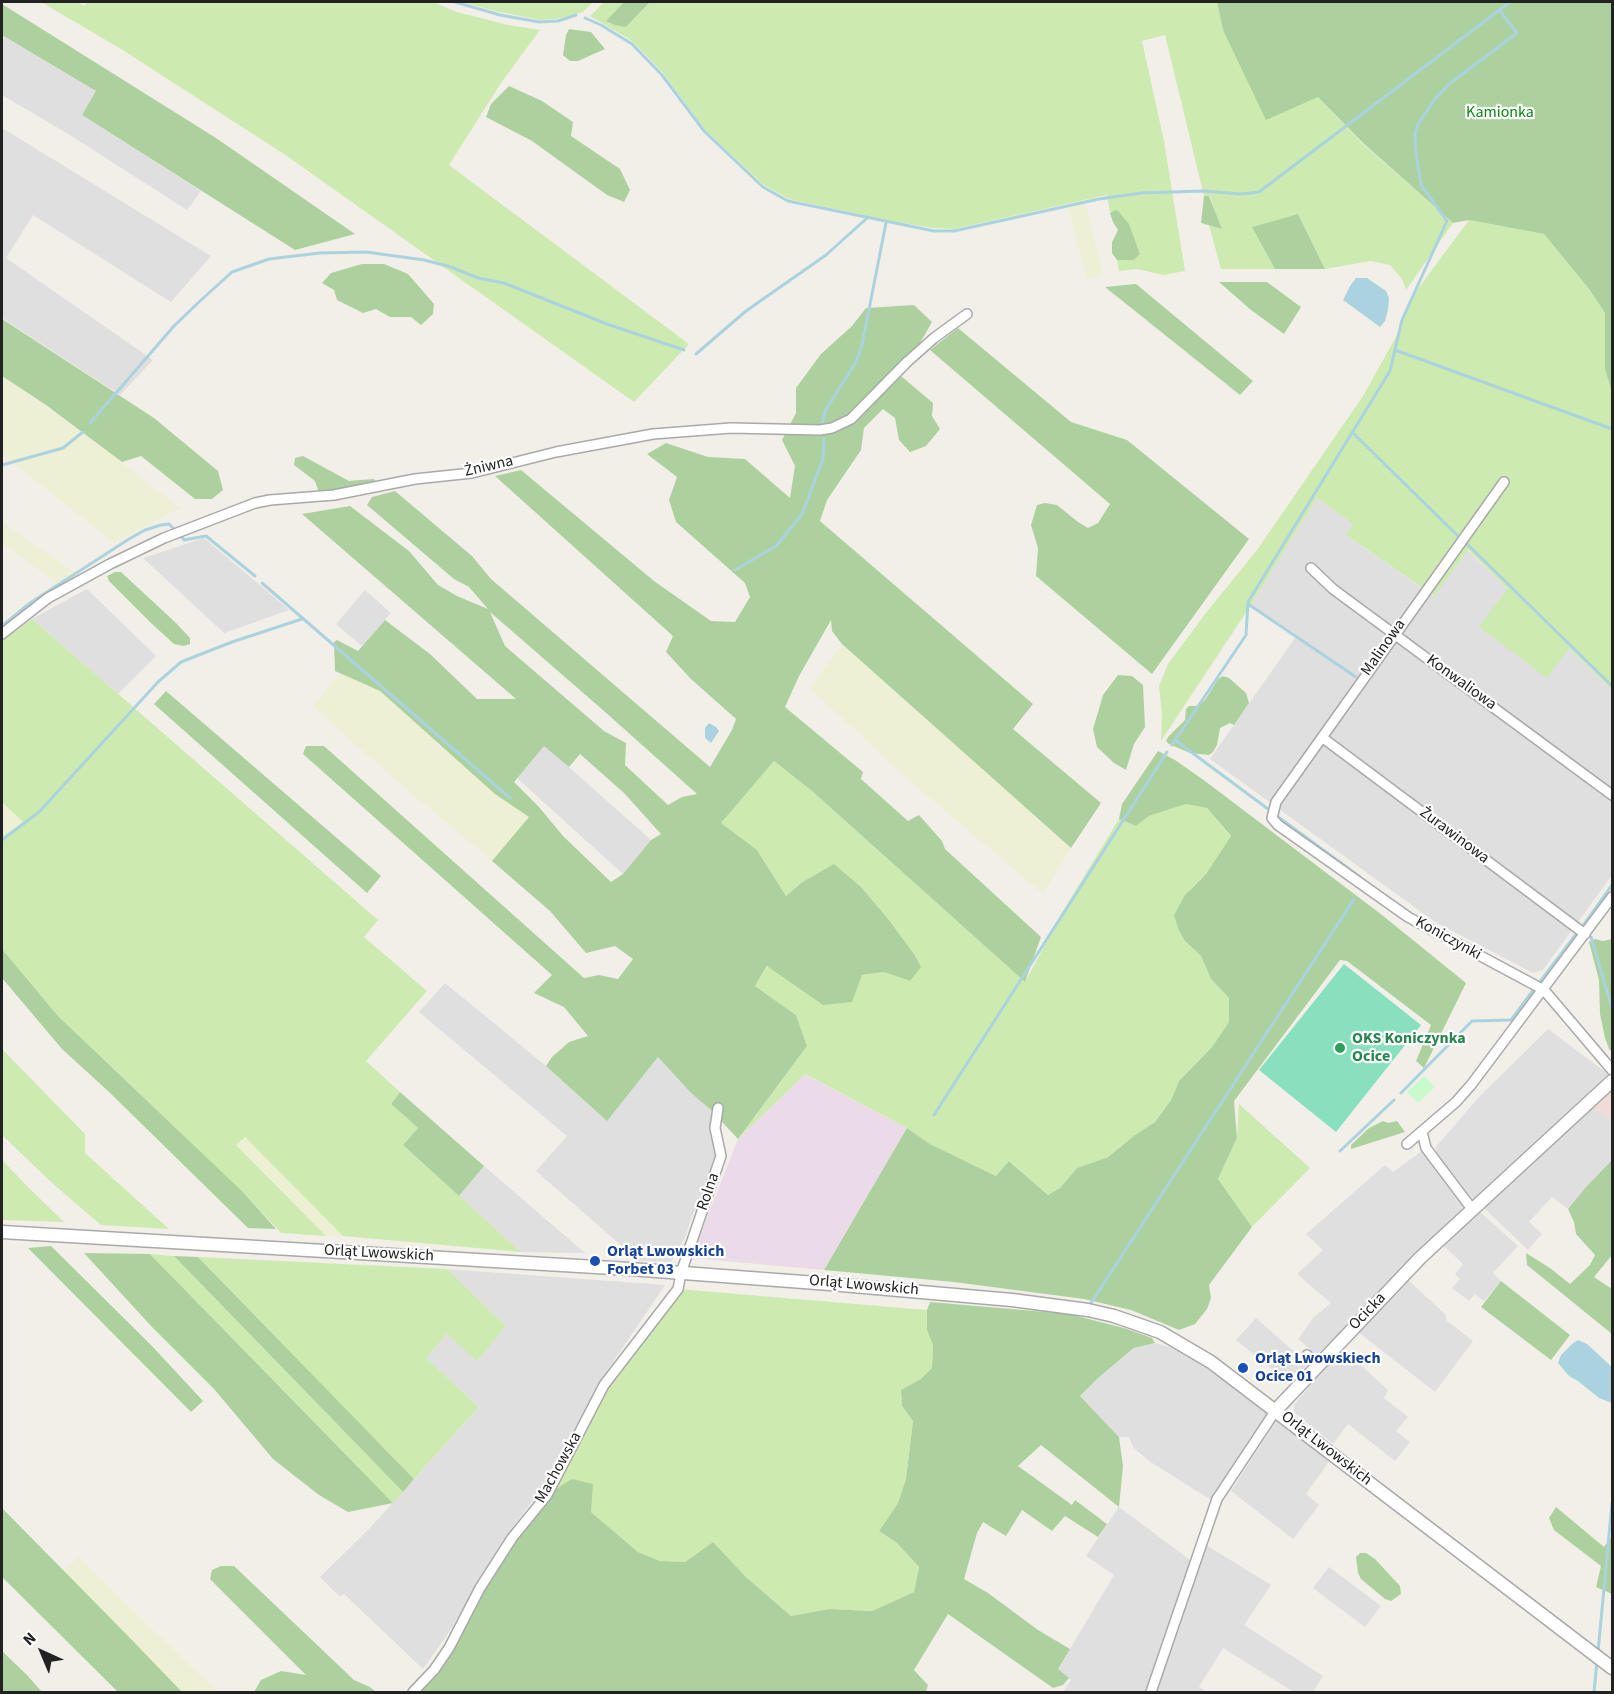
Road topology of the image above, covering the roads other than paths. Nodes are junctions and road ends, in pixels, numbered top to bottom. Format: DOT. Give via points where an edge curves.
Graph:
graph roads {
  1 [pos="966,314"];
  2 [pos="1504,483"];
  3 [pos="1311,568"];
  4 [pos="2,634"];
  5 [pos="1394,634"];
  6 [pos="1323,738"];
  7 [pos="1612,795"];
  8 [pos="1272,818"];
  9 [pos="1612,897"];
  10 [pos="1585,934"];
  11 [pos="1544,990"];
  12 [pos="1612,1070"];
  13 [pos="1612,1081"];
  14 [pos="718,1108"];
  15 [pos="1422,1132"];
  16 [pos="1407,1144"];
  17 [pos="1472,1209"];
  18 [pos="2,1232"];
  19 [pos="681,1273"];
  20 [pos="1307,1355"];
  21 [pos="1318,1365"];
  22 [pos="1276,1410"];
  23 [pos="1612,1668"];
  24 [pos="413,1692"];
  25 [pos="1151,1692"];
  1 -- 4 [label="street, Żniwna" via="907,362 851,419 832,428 731,428 653,434 564,450 472,473 255,503 164,538 110,564 48,598"];
  2 -- 5 [label="street, Malinowa"];
  3 -- 5 [label="street, Konwaliowa"];
  5 -- 6 [label="street, Malinowa"];
  5 -- 7 [label="street, Konwaliowa"];
  6 -- 8 [label="street, Malinowa" via="1276,802"];
  6 -- 10 [label="street, Żurawinowa"];
  8 -- 11 [label="street, Koniczynki" via="1408,917"];
  9 -- 10 [label="street"];
  10 -- 11 [label="street"];
  11 -- 12 [label="street, Koniczynki"];
  11 -- 15 [label="street" via="1471,1085"];
  13 -- 17 [label="street, Ocicka"];
  14 -- 19 [label="street, Rolna" via="715,1128 721,1156"];
  15 -- 16 [label="street"];
  15 -- 17 [label="street" via="1426,1148"];
  17 -- 21 [label="street, Ocicka"];
  18 -- 19 [label="street, Orląt Lwowskich"];
  19 -- 22 [label="street, Orląt Lwowskich" via="971,1296 1114,1316 1160,1332 1193,1350"];
  19 -- 24 [label="street, Machowska" via="678,1289 604,1384 548,1495 512,1538 434,1670"];
  20 -- 21 [label="street"];
  21 -- 22 [label="street, Ocicka"];
  22 -- 23 [label="street, Orląt Lwowskich"];
  22 -- 25 [label="street, Ocicka" via="1217,1500"];
}
